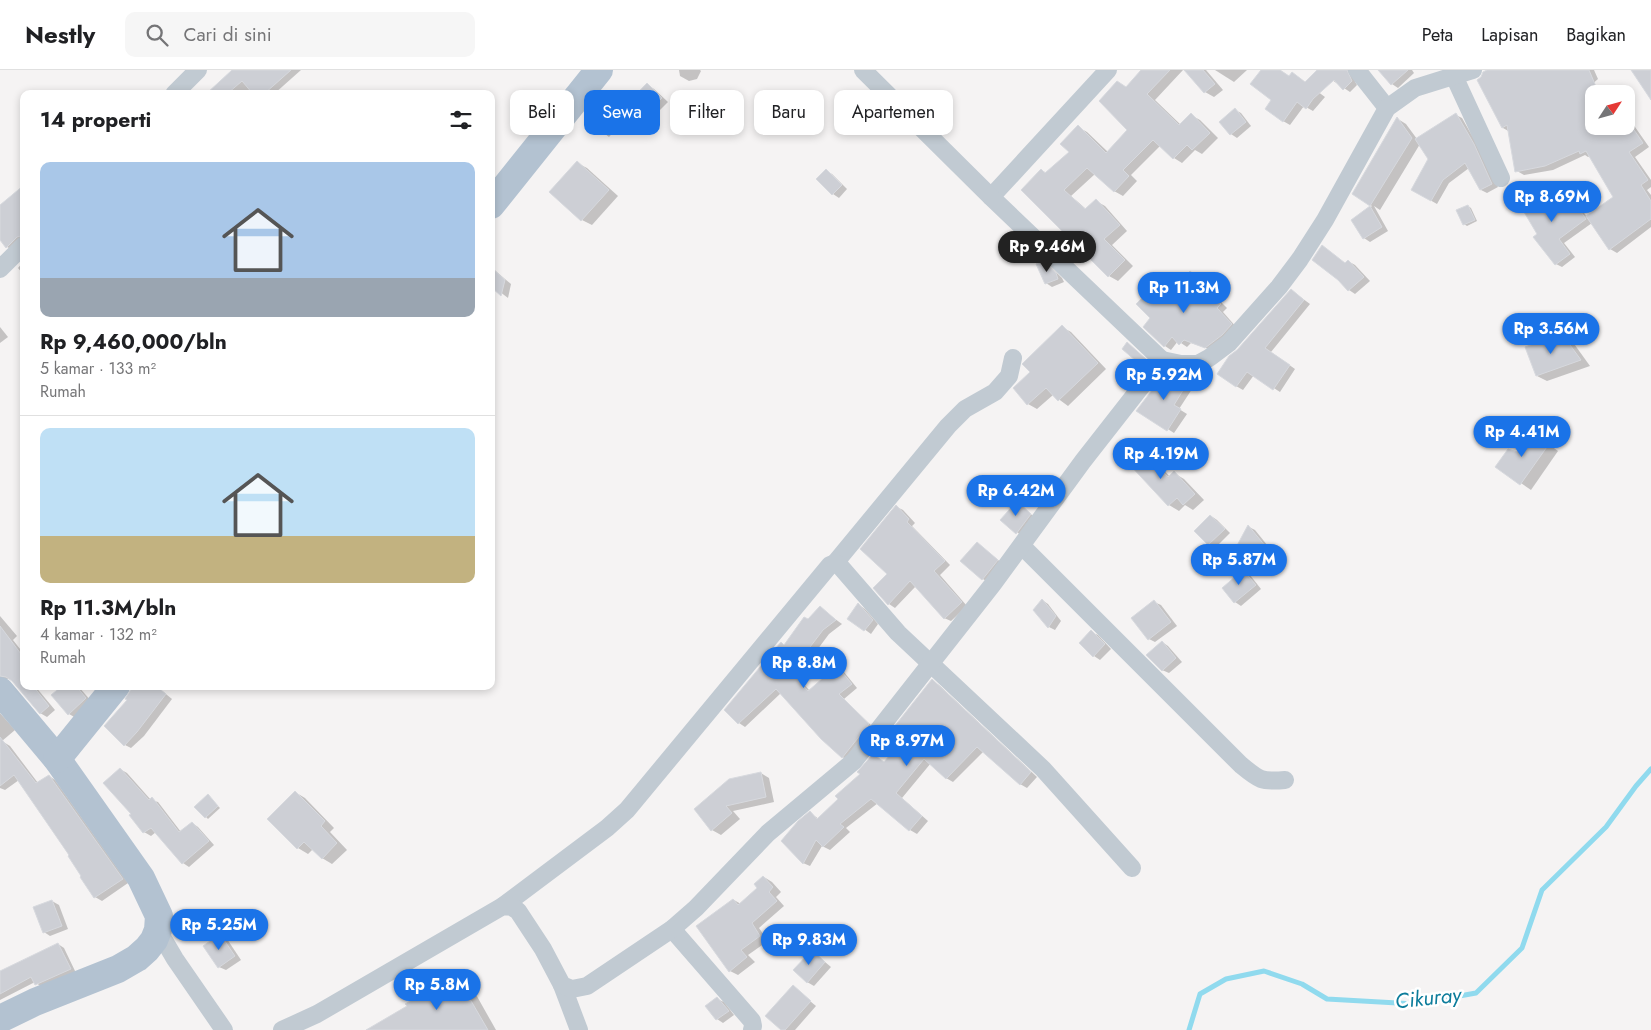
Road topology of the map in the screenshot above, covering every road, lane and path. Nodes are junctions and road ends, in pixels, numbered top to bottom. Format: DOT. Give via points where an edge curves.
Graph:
graph roads {
  1 [pos="198,70"];
  2 [pos="599,70"];
  3 [pos="863,70"];
  4 [pos="1108,70"];
  5 [pos="1357,70"];
  6 [pos="1473,70"];
  7 [pos="1454,76"];
  8 [pos="178,90"];
  9 [pos="1387,108"];
  10 [pos="1501,178"];
  11 [pos="991,196"];
  12 [pos="495,200"];
  13 [pos="20,249"];
  14 [pos="0,269"];
  15 [pos="1013,358"];
  16 [pos="1162,360"];
  17 [pos="1022,546"];
  18 [pos="835,563"];
  19 [pos="932,664"];
  20 [pos="113,690"];
  21 [pos="0,691"];
  22 [pos="57,759"];
  23 [pos="1286,780"];
  24 [pos="1132,868"];
  25 [pos="503,906"];
  26 [pos="672,929"];
  27 [pos="158,930"];
  28 [pos="562,985"];
  29 [pos="0,1019"];
  30 [pos="224,1030"];
  31 [pos="282,1030"];
  32 [pos="579,1030"];
  33 [pos="752,1030"];
  1 -- 8 [label="street"];
  2 -- 12 [label="main road"];
  3 -- 11 [label="street"];
  4 -- 11 [label="street"];
  5 -- 9 [label="street"];
  6 -- 7 [label="street"];
  7 -- 9 [label="street" via="1415,88"];
  7 -- 10 [label="street"];
  9 -- 16 [label="street" via="1300,259 1229,343 1198,364"];
  11 -- 16 [label="street"];
  13 -- 14 [label="street"];
  15 -- 18 [label="street" via="1009,376 995,392 965,409 948,426"];
  16 -- 17 [label="street"];
  17 -- 19 [label="street"];
  17 -- 23 [label="street" via="1241,766 1256,778"];
  18 -- 19 [label="street" via="898,633"];
  18 -- 25 [label="street" via="830,565 627,810"];
  19 -- 24 [label="street" via="1048,774"];
  19 -- 26 [label="street" via="854,762 768,833"];
  20 -- 22 [label="main road"];
  21 -- 22 [label="main road"];
  22 -- 27 [label="main road" via="141,878 159,916"];
  25 -- 28 [label="street" via="518,911"];
  25 -- 31 [label="street" via="317,1014"];
  26 -- 28 [label="street" via="587,986 572,989"];
  26 -- 33 [label="street" via="752,1021"];
  27 -- 29 [label="main road" via="147,950 118,969"];
  27 -- 30 [label="street"];
  28 -- 32 [label="street"];
}
